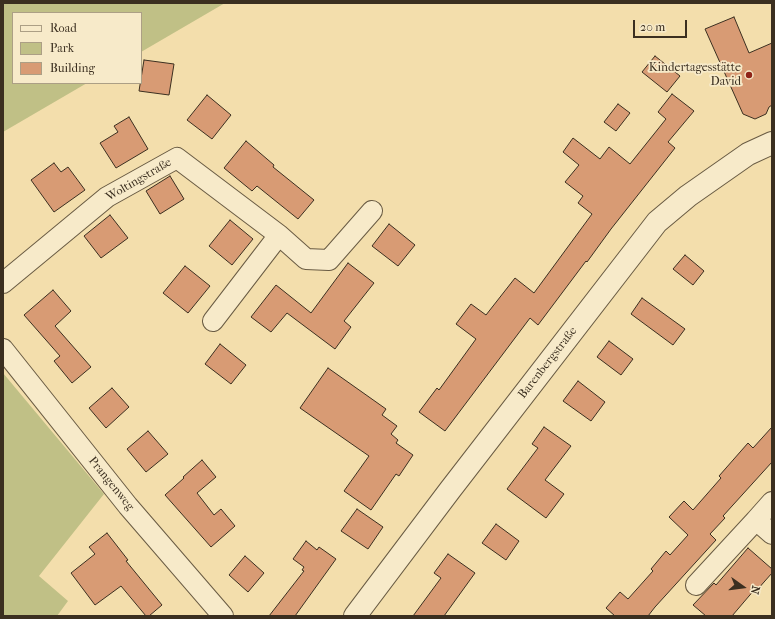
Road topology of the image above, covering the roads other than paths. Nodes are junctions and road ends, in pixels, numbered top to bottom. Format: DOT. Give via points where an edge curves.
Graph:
graph roads {
  1 [pos="772,144"];
  2 [pos="372,211"];
  3 [pos="279,235"];
  4 [pos="3,283"];
  5 [pos="213,320"];
  6 [pos="3,349"];
  7 [pos="772,502"];
  8 [pos="756,520"];
  9 [pos="772,534"];
  10 [pos="696,584"];
  11 [pos="223,616"];
  12 [pos="355,616"];
  1 -- 12 [label="street, Barenbergstraße" via="748,154 688,196 657,222"];
  2 -- 3 [label="street, Woltingstraße" via="329,260 306,259"];
  3 -- 4 [label="street, Woltingstraße" via="177,158 107,197"];
  3 -- 5 [label="street"];
  6 -- 11 [label="street, Prangenweg" via="128,506"];
  7 -- 8 [label="street"];
  8 -- 9 [label="street"];
  8 -- 10 [label="street"];
}
